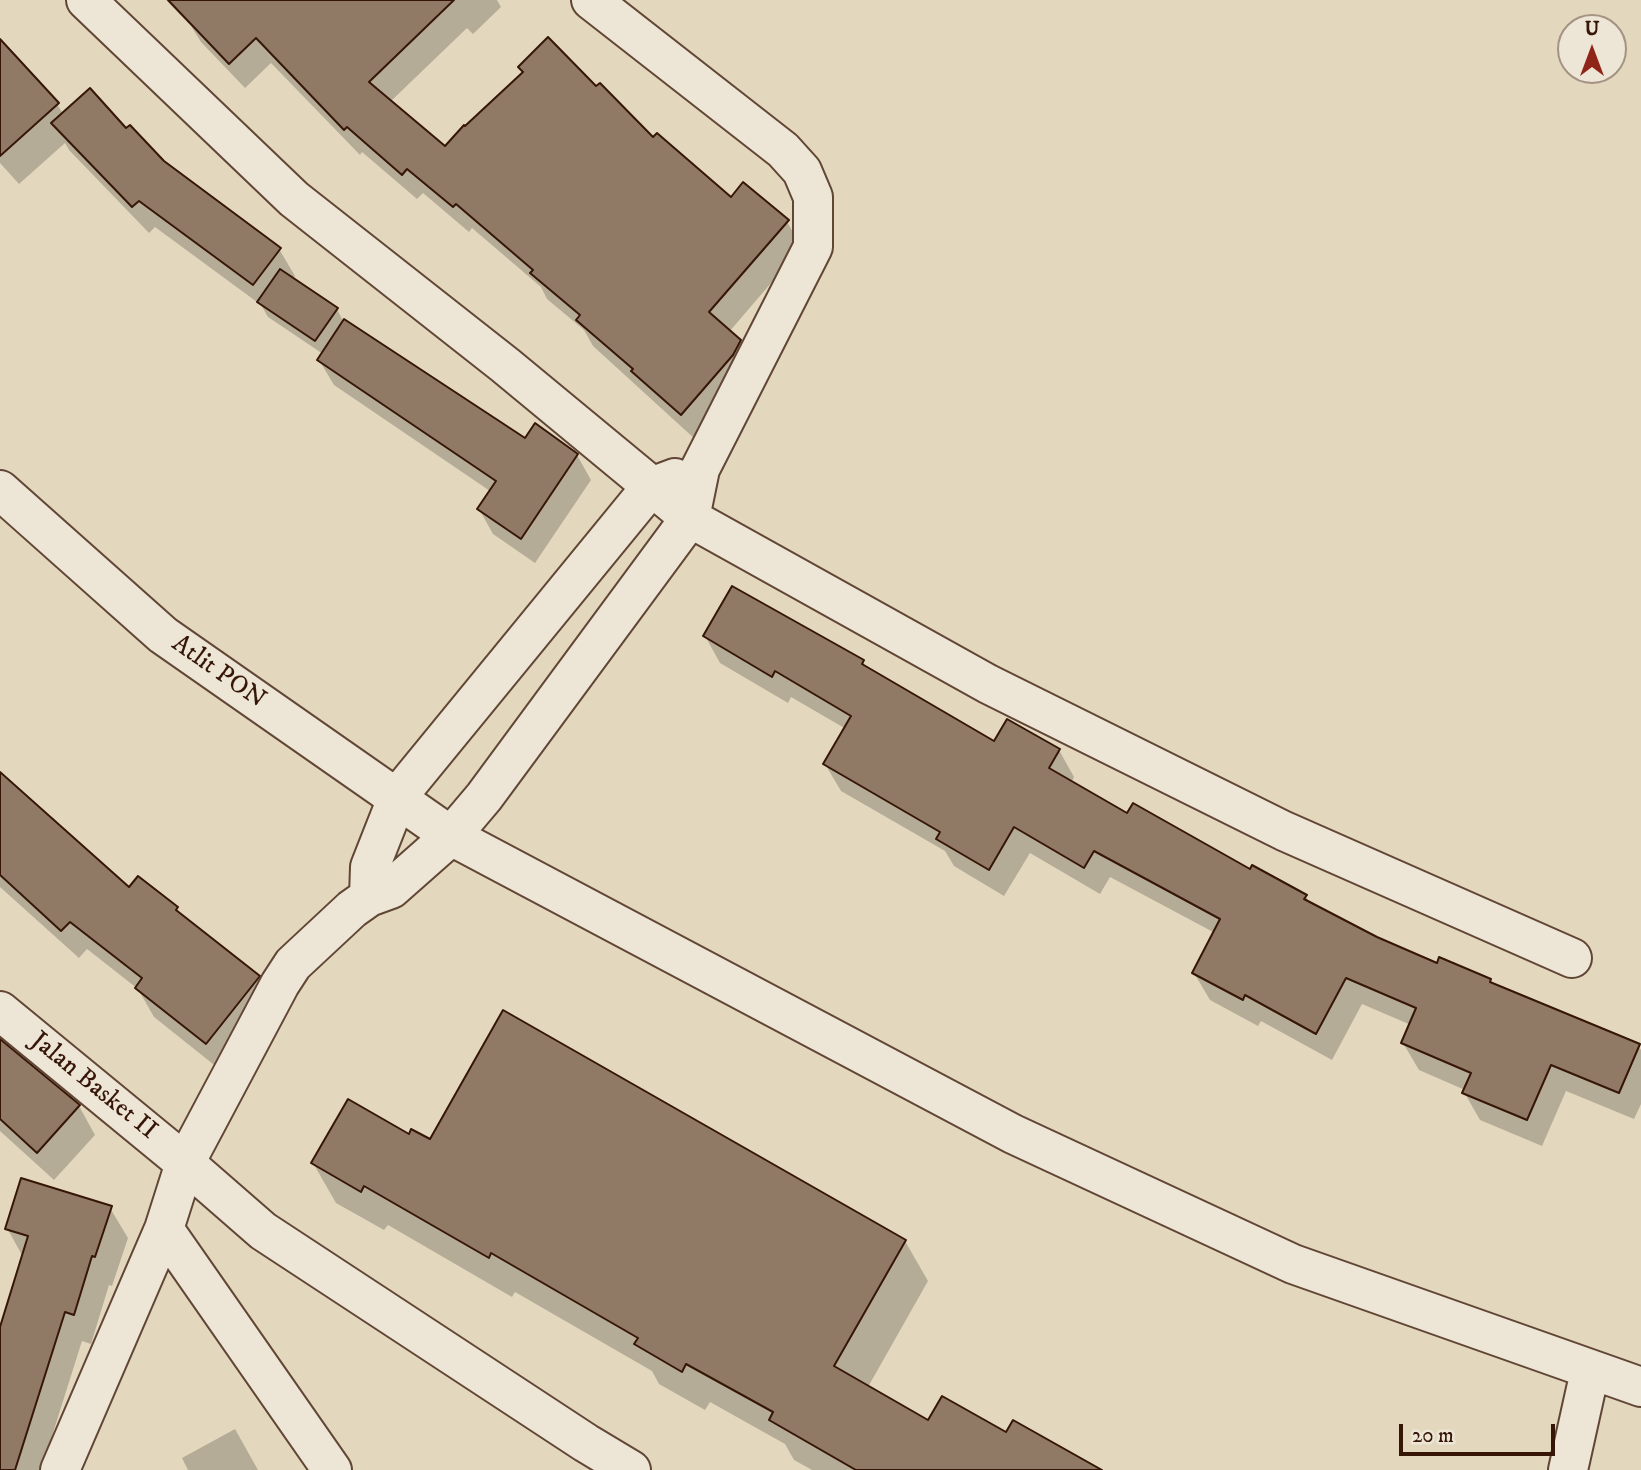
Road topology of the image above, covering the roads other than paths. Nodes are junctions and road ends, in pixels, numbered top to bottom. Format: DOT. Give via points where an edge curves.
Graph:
graph roads {
  1 [pos="86,0"];
  2 [pos="591,0"];
  3 [pos="700,469"];
  4 [pos="651,487"];
  5 [pos="0,490"];
  6 [pos="690,518"];
  7 [pos="398,796"];
  8 [pos="451,836"];
  9 [pos="369,897"];
  10 [pos="1572,958"];
  11 [pos="0,1011"];
  12 [pos="185,1163"];
  13 [pos="164,1229"];
  14 [pos="1590,1371"];
  15 [pos="1641,1387"];
  16 [pos="60,1470"];
  17 [pos="332,1470"];
  18 [pos="631,1470"];
  19 [pos="1567,1470"];
  1 -- 4 [label="street" via="294,199"];
  2 -- 3 [label="street" via="783,150 802,171 813,197 813,247"];
  3 -- 4 [label="street"];
  3 -- 6 [label="street"];
  4 -- 6 [label="street"];
  4 -- 7 [label="street"];
  5 -- 7 [label="street, Atlit PON" via="163,635"];
  6 -- 8 [label="street"];
  6 -- 10 [label="street" via="988,684 1284,831"];
  7 -- 8 [label="street, Atlit PON"];
  7 -- 9 [label="street" via="370,867"];
  8 -- 9 [label="street" via="391,888"];
  8 -- 14 [label="street, Atlit PON" via="1025,1140 1293,1264"];
  9 -- 12 [label="street" via="293,964"];
  11 -- 12 [label="street, Jalan Basket II"];
  12 -- 13 [label="street"];
  12 -- 18 [label="street, Jalan Basket II" via="263,1231"];
  13 -- 16 [label="street"];
  13 -- 17 [label="street"];
  14 -- 15 [label="street, Atlit PON"];
  14 -- 19 [label="street"];
}
